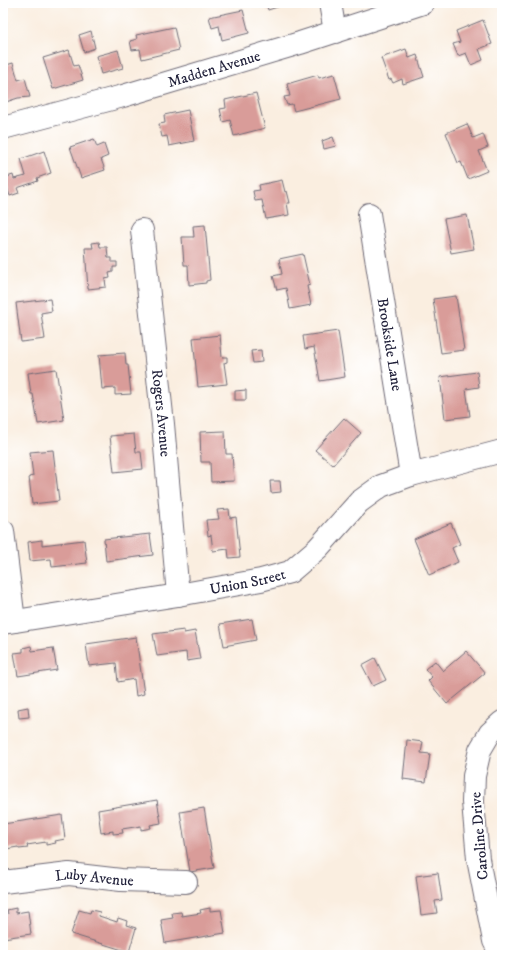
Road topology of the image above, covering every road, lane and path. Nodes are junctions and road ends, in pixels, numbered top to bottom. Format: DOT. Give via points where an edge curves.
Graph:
graph roads {
  1 [pos="330,3"];
  2 [pos="423,3"];
  3 [pos="335,32"];
  4 [pos="3,128"];
  5 [pos="369,214"];
  6 [pos="142,230"];
  7 [pos="502,451"];
  8 [pos="411,475"];
  9 [pos="3,530"];
  10 [pos="178,596"];
  11 [pos="8,622"];
  12 [pos="502,722"];
  13 [pos="3,882"];
  14 [pos="186,882"];
  15 [pos="501,955"];
  1 -- 3 [label="street"];
  2 -- 3 [label="street, Madden Avenue"];
  3 -- 4 [label="street, Madden Avenue" via="123,96"];
  5 -- 8 [label="street, Brookside Lane"];
  6 -- 10 [label="street, Rogers Avenue"];
  7 -- 8 [label="street, Union Street"];
  8 -- 10 [label="street, Union Street" via="381,486 360,502 318,548 290,572"];
  9 -- 11 [label="street"];
  10 -- 11 [label="street, Union Street"];
  12 -- 15 [label="street, Caroline Drive" via="490,734 480,750 474,776 473,802 478,859 494,941"];
  13 -- 14 [label="street, Luby Avenue" via="70,874 121,880"];
}
